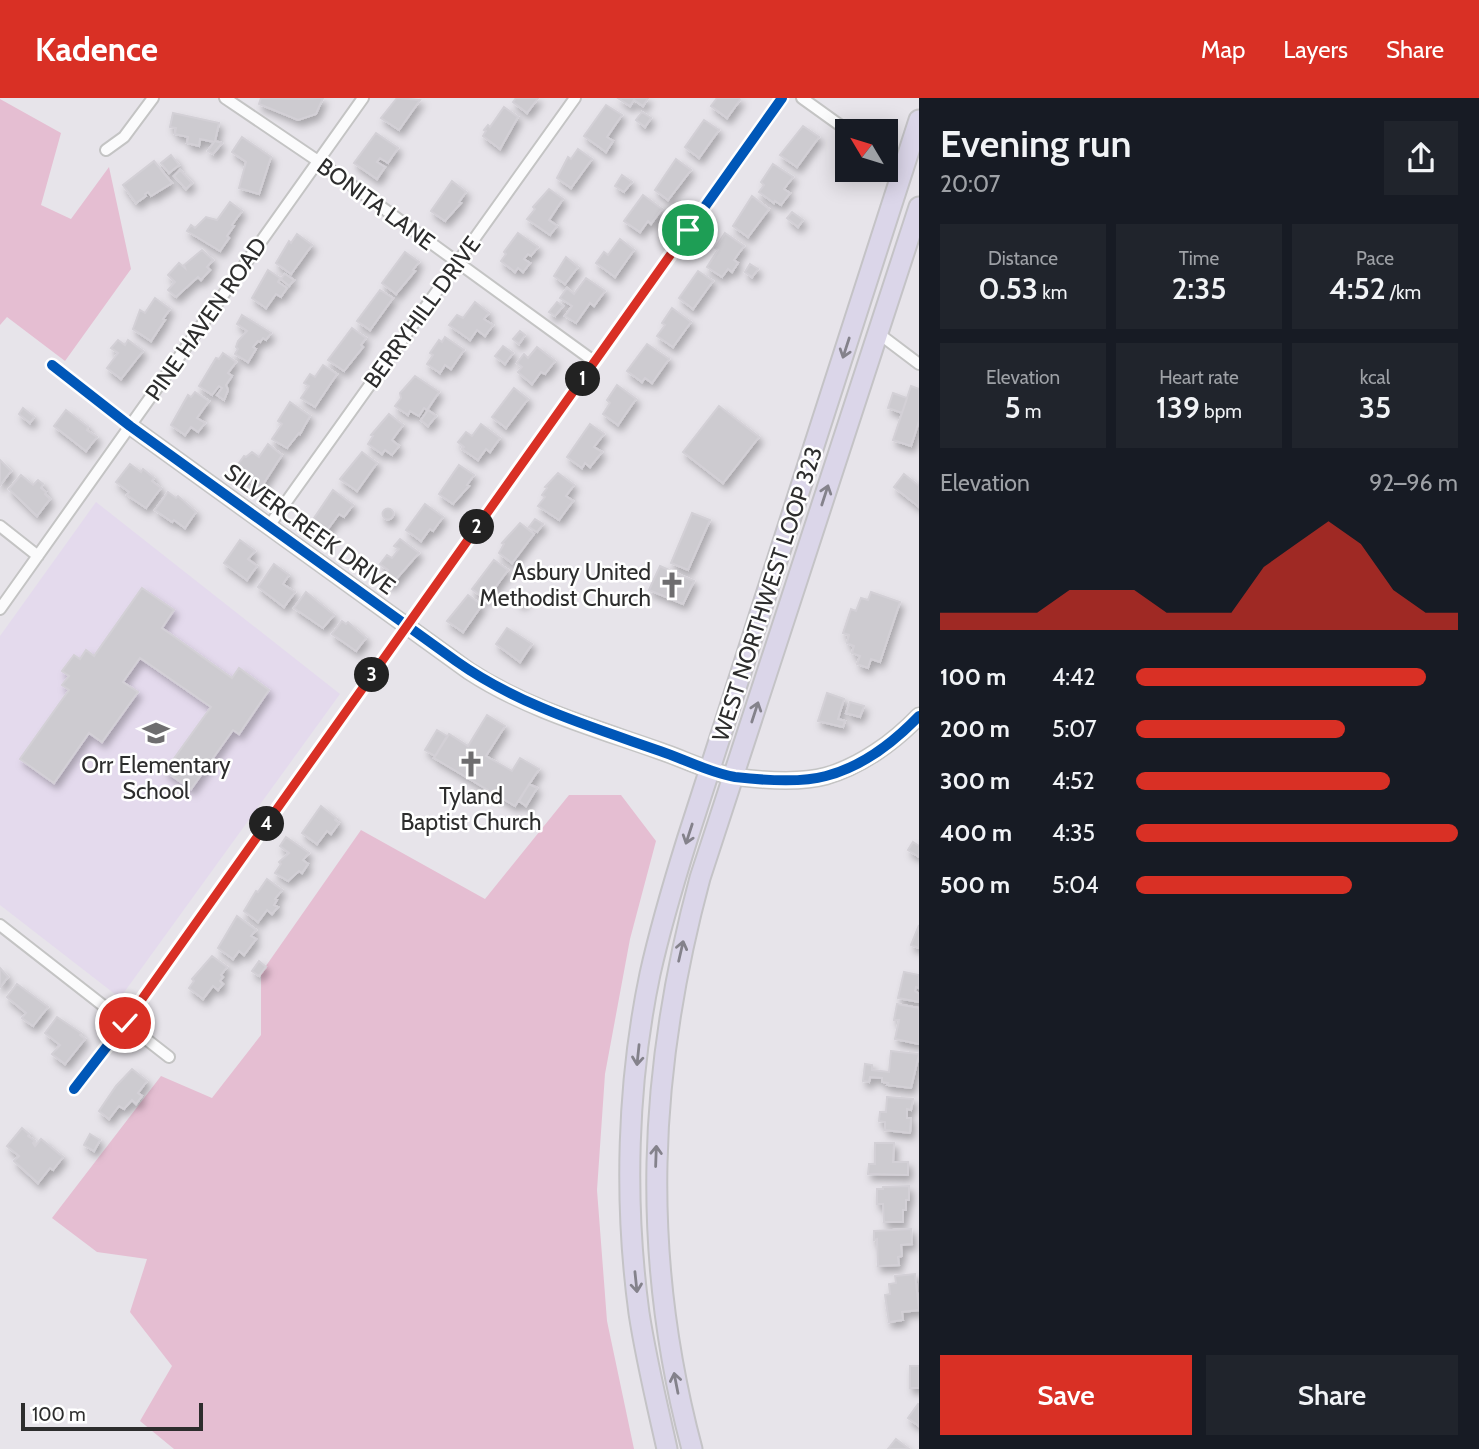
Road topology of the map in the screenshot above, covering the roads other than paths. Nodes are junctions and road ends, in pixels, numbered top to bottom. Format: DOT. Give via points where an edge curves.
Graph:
graph roads {
  1 [pos="153,98"];
  2 [pos="225,98"];
  3 [pos="363,98"];
  4 [pos="575,98"];
  5 [pos="782,98"];
  6 [pos="802,98"];
  7 [pos="919,120"];
  8 [pos="835,122"];
  9 [pos="106,150"];
  10 [pos="318,161"];
  11 [pos="898,164"];
  12 [pos="904,167"];
  13 [pos="919,207"];
  14 [pos="457,264"];
  15 [pos="878,333"];
  16 [pos="595,362"];
  17 [pos="919,363"];
  18 [pos="52,365"];
  19 [pos="130,426"];
  20 [pos="0,526"];
  21 [pos="269,526"];
  22 [pos="38,556"];
  23 [pos="0,609"];
  24 [pos="407,625"];
  25 [pos="919,716"];
  26 [pos="711,769"];
  27 [pos="734,776"];
  28 [pos="0,925"];
  29 [pos="125,1023"];
  30 [pos="169,1057"];
  31 [pos="74,1089"];
  32 [pos="667,1449"];
  33 [pos="692,1449"];
  1 -- 9 [label="street" via="124,137"];
  2 -- 10 [label="street, BONITA LANE"];
  3 -- 10 [label="street, PINE HAVEN ROAD"];
  4 -- 14 [label="street, BERRYHILL DRIVE"];
  5 -- 16 [label="street"];
  6 -- 8 [label="street"];
  7 -- 12 [label="highway, WEST NORTHWEST LOOP 323"];
  10 -- 14 [label="street, BONITA LANE"];
  10 -- 19 [label="street, PINE HAVEN ROAD"];
  11 -- 12 [label="street"];
  12 -- 15 [label="highway" via="907,197 865,323"];
  12 -- 26 [label="highway, WEST NORTHWEST LOOP 323, one-way"];
  13 -- 15 [label="highway, WEST NORTHWEST LOOP 323"];
  14 -- 16 [label="street, BONITA LANE"];
  14 -- 21 [label="street, BERRYHILL DRIVE"];
  15 -- 17 [label="street"];
  27 -- 15 [label="highway, WEST NORTHWEST LOOP 323, one-way"];
  16 -- 24 [label="street"];
  18 -- 19 [label="street, SILVERCREEK DRIVE"];
  19 -- 21 [label="street, SILVERCREEK DRIVE"];
  19 -- 22 [label="street, PINE HAVEN ROAD"];
  20 -- 22 [label="street"];
  21 -- 24 [label="street, SILVERCREEK DRIVE"];
  22 -- 23 [label="street, PINE HAVEN ROAD"];
  24 -- 26 [label="street, SILVERCREEK DRIVE" via="511,695"];
  24 -- 29 [label="street"];
  25 -- 27 [label="street, SILVERCREEK DRIVE" via="886,745 825,776 793,780"];
  26 -- 27 [label="street, SILVERCREEK DRIVE"];
  26 -- 32 [label="highway, WEST NORTHWEST LOOP 323, one-way" via="665,911 639,1043 632,1110 632,1245 650,1379"];
  33 -- 27 [label="highway, WEST NORTHWEST LOOP 323, one-way" via="663,1306 656,1213 659,1113 679,961 700,878"];
  28 -- 29 [label="street"];
  29 -- 30 [label="street"];
  29 -- 31 [label="street"];
}
